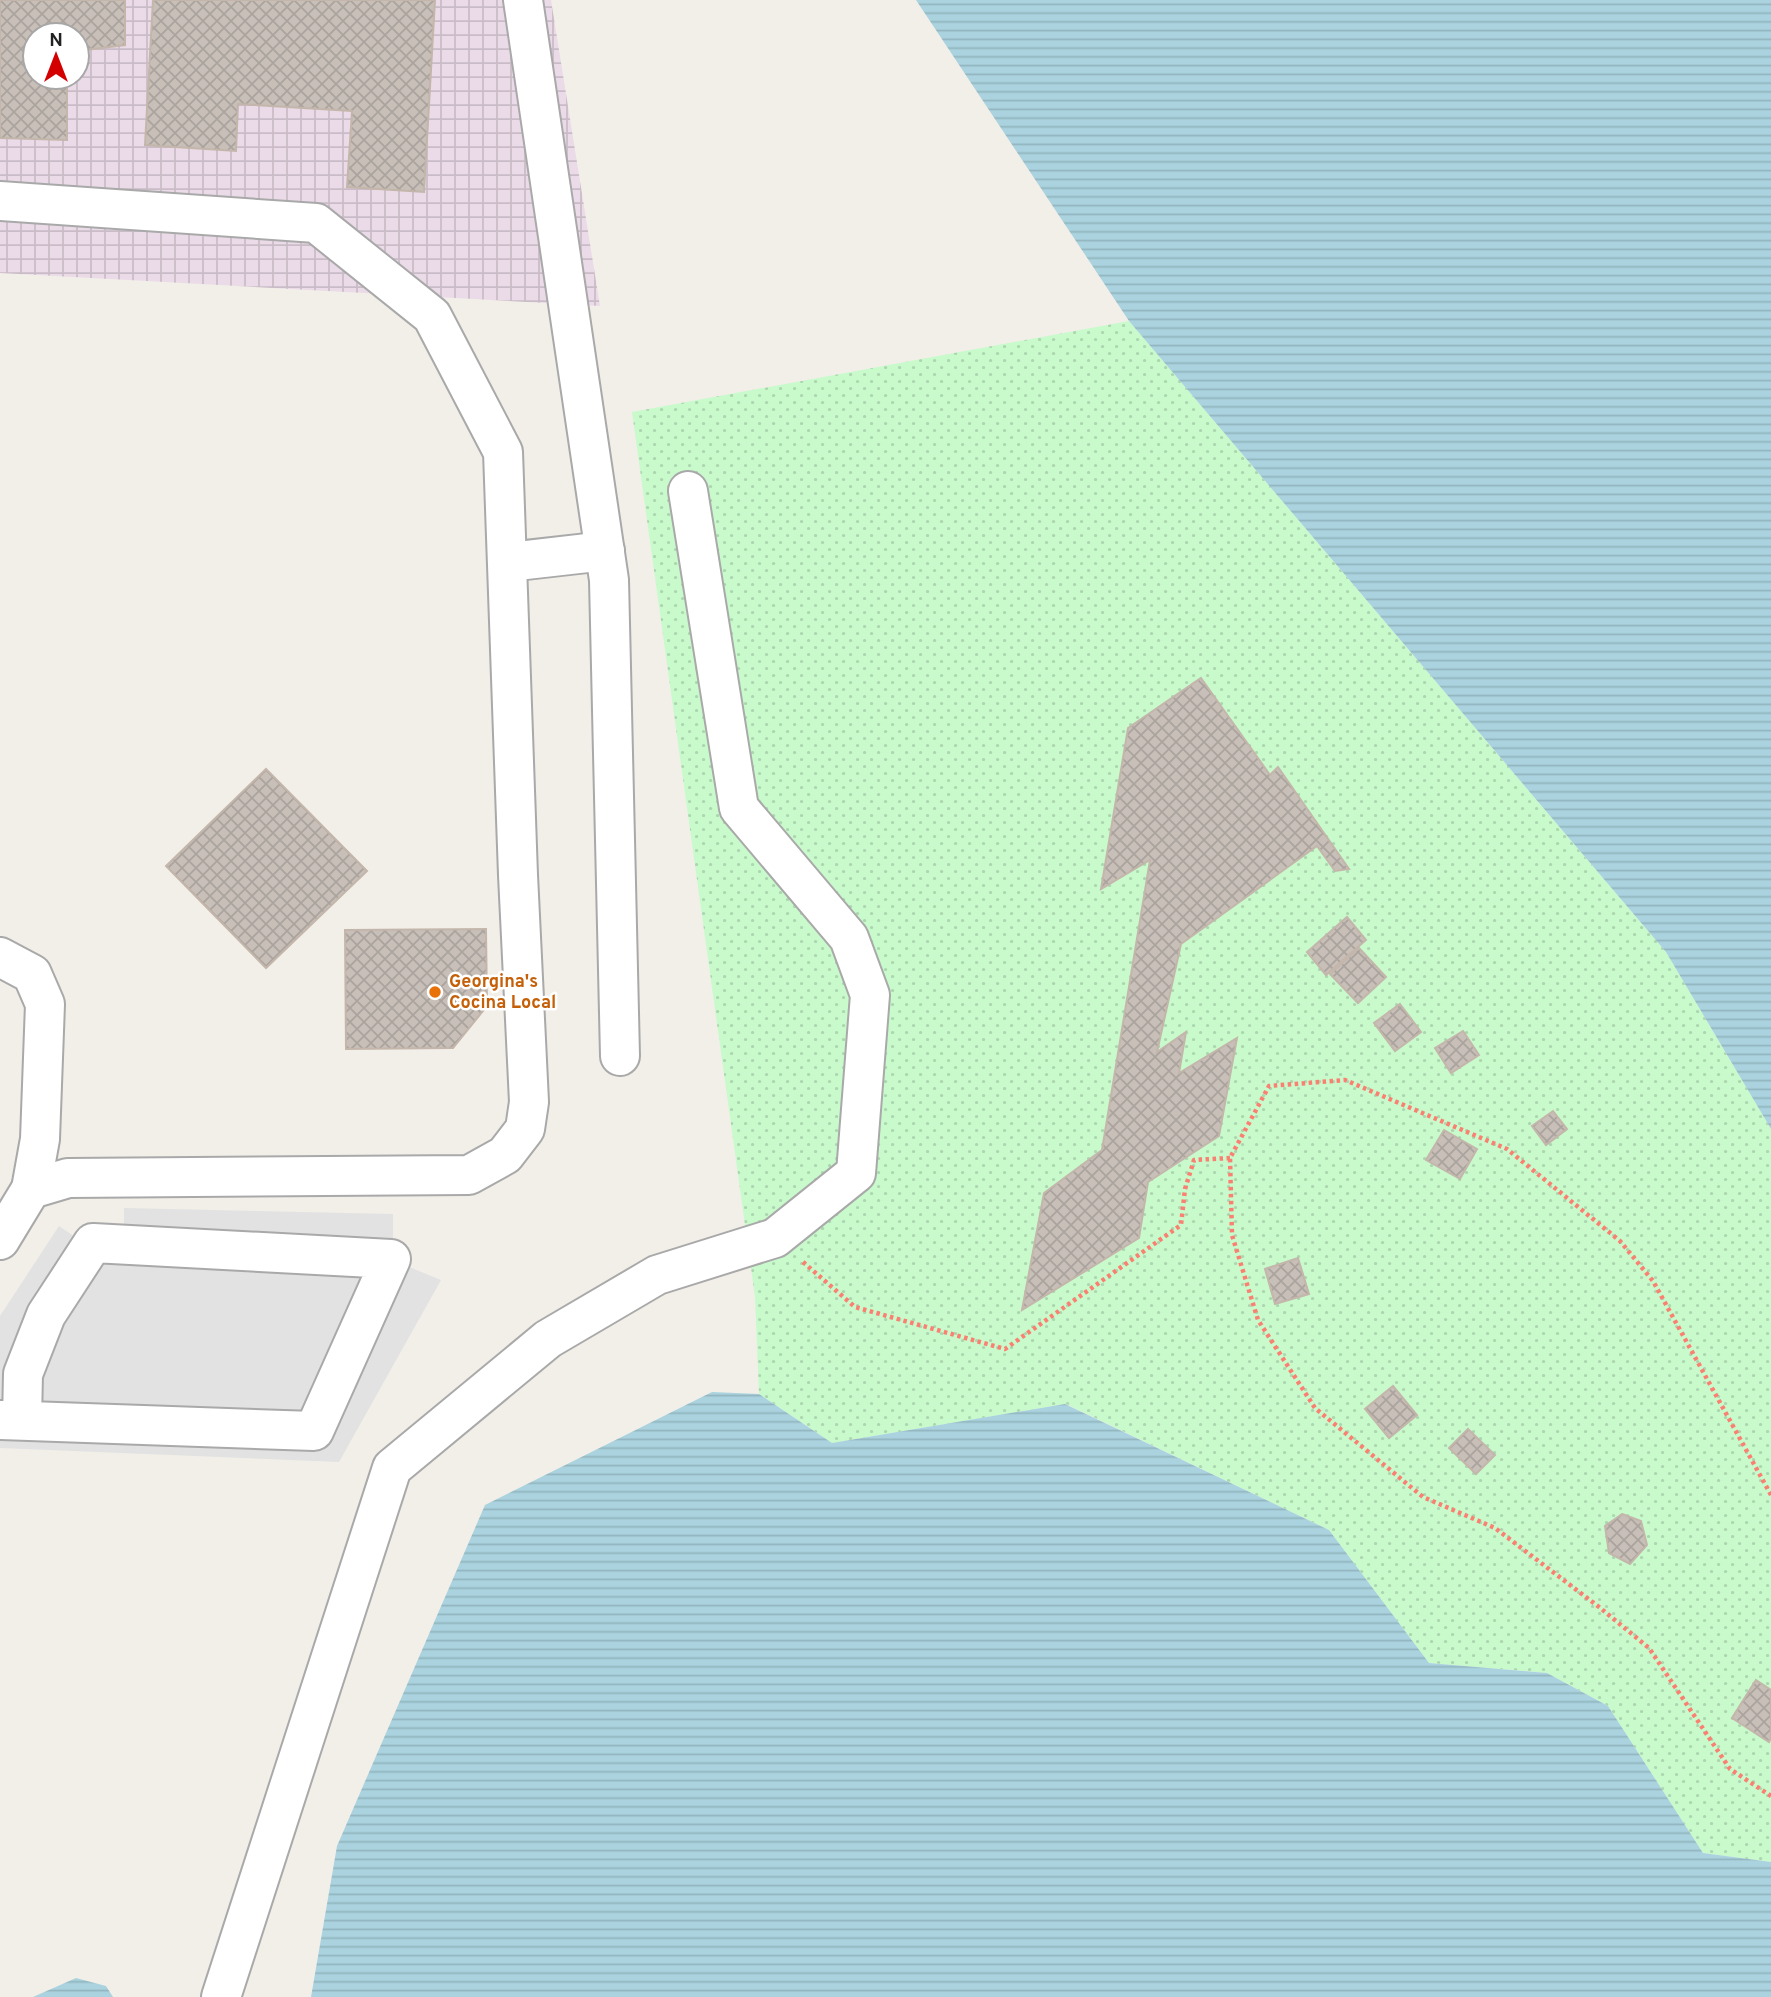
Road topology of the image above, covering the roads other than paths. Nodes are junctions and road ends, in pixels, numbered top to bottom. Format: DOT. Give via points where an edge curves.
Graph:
graph roads {
  1 [pos="523,0"];
  2 [pos="0,201"];
  3 [pos="688,491"];
  4 [pos="605,551"];
  5 [pos="508,562"];
  6 [pos="0,957"];
  7 [pos="620,1056"];
  8 [pos="32,1189"];
  9 [pos="0,1240"];
  10 [pos="11,1420"];
  11 [pos="221,1997"];
  1 -- 4 [label="lane"];
  2 -- 5 [label="lane" via="316,223 432,316 503,452"];
  3 -- 11 [label="lane" via="739,808 849,937 870,995 856,1173 775,1238 657,1275 548,1339 392,1468"];
  4 -- 5 [label="lane"];
  4 -- 7 [label="lane"];
  5 -- 8 [label="lane" via="529,1102 525,1129 505,1155 469,1175 68,1178"];
  6 -- 8 [label="lane" via="32,974 45,1004 40,1139"];
  8 -- 9 [label="lane"];
  10 -- 10 [label="lane" via="314,1431 390,1259 93,1243 46,1315"];
}
